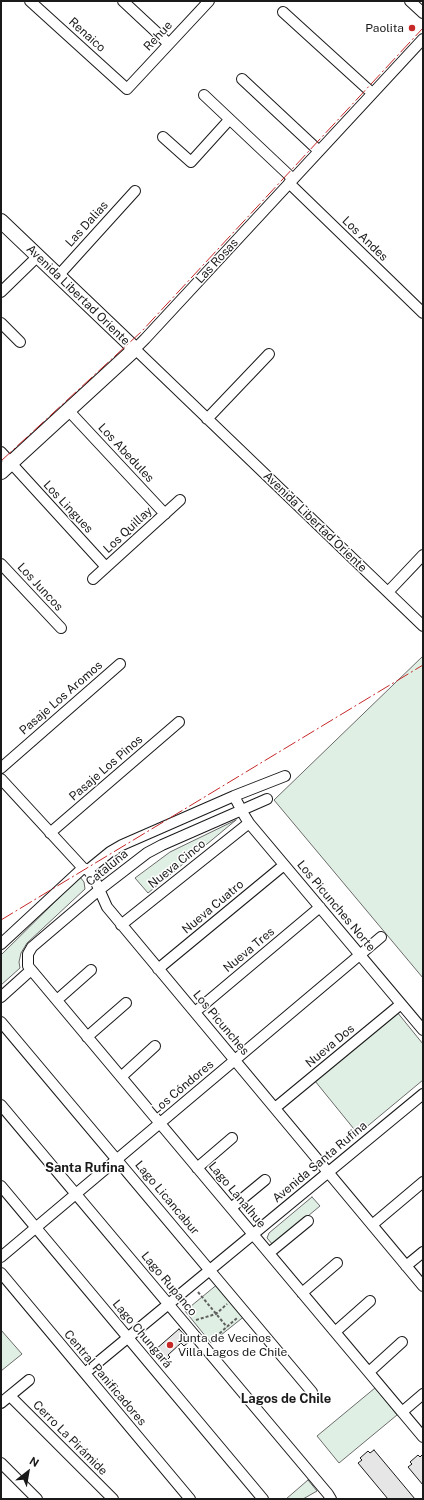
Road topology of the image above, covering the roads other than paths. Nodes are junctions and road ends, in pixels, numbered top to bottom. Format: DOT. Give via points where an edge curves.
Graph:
graph roads {
  1 [pos="123,1"];
  2 [pos="208,1"];
  3 [pos="410,1"];
  4 [pos="34,2"];
  5 [pos="283,12"];
  6 [pos="423,13"];
  7 [pos="423,39"];
  8 [pos="169,44"];
  9 [pos="242,79"];
  10 [pos="127,89"];
  11 [pos="372,93"];
  12 [pos="204,96"];
  13 [pos="230,120"];
  14 [pos="164,137"];
  15 [pos="319,151"];
  16 [pos="291,181"];
  17 [pos="136,191"];
  18 [pos="1,221"];
  19 [pos="38,256"];
  20 [pos="58,276"];
  21 [pos="1,292"];
  22 [pos="423,314"];
  23 [pos="1,323"];
  24 [pos="20,342"];
  25 [pos="135,349"];
  26 [pos="270,354"];
  27 [pos="68,410"];
  28 [pos="207,419"];
  29 [pos="1,452"];
  30 [pos="6,468"];
  31 [pos="180,500"];
  32 [pos="164,514"];
  33 [pos="423,555"];
  34 [pos="1,564"];
  35 [pos="106,567"];
  36 [pos="93,579"];
  37 [pos="388,592"];
  38 [pos="423,626"];
  39 [pos="61,628"];
  40 [pos="120,664"];
  41 [pos="179,722"];
  42 [pos="1,768"];
  43 [pos="285,776"];
  44 [pos="1,779"];
  45 [pos="234,796"];
  46 [pos="268,799"];
  47 [pos="241,810"];
  48 [pos="249,823"];
  49 [pos="50,833"];
  50 [pos="284,865"];
  51 [pos="85,869"];
  52 [pos="99,890"];
  53 [pos="320,907"];
  54 [pos="121,925"];
  55 [pos="381,937"];
  56 [pos="1,944"];
  57 [pos="360,955"];
  58 [pos="158,969"];
  59 [pos="31,970"];
  60 [pos="91,970"];
  61 [pos="1,997"];
  62 [pos="57,1000"];
  63 [pos="126,1003"];
  64 [pos="401,1004"];
  65 [pos="195,1012"];
  66 [pos="1,1022"];
  67 [pos="423,1030"];
  68 [pos="87,1036"];
  69 [pos="155,1046"];
  70 [pos="235,1060"];
  71 [pos="121,1077"];
  72 [pos="423,1094"];
  73 [pos="1,1105"];
  74 [pos="275,1108"];
  75 [pos="160,1123"];
  76 [pos="232,1138"];
  77 [pos="117,1159"];
  78 [pos="197,1168"];
  79 [pos="328,1172"];
  80 [pos="265,1180"];
  81 [pos="423,1182"];
  82 [pos="1,1186"];
  83 [pos="76,1193"];
  84 [pos="231,1208"];
  85 [pos="308,1221"];
  86 [pos="372,1224"];
  87 [pos="36,1227"];
  88 [pos="253,1234"];
  89 [pos="423,1252"];
  90 [pos="268,1253"];
  91 [pos="1,1256"];
  92 [pos="337,1262"];
  93 [pos="406,1266"];
  94 [pos="210,1270"];
  95 [pos="1,1273"];
  96 [pos="423,1286"];
  97 [pos="302,1293"];
  98 [pos="370,1301"];
  99 [pos="169,1304"];
  100 [pos="335,1332"];
  101 [pos="128,1338"];
  102 [pos="402,1342"];
  103 [pos="369,1372"];
  104 [pos="85,1373"];
  105 [pos="29,1380"];
  106 [pos="312,1392"];
  107 [pos="423,1394"];
  108 [pos="10,1396"];
  109 [pos="1,1403"];
  110 [pos="402,1412"];
  111 [pos="423,1437"];
  112 [pos="1,1463"];
  113 [pos="38,1499"];
  114 [pos="113,1499"];
  115 [pos="190,1499"];
  116 [pos="263,1499"];
  117 [pos="331,1499"];
  1 -- 8 [label="street"];
  2 -- 8 [label="street, Rehue"];
  3 -- 6 [label="street"];
  4 -- 10 [label="street, Renaico"];
  5 -- 11 [label="street"];
  7 -- 11 [label="street, Las Rosas"];
  8 -- 10 [label="street, Rehue"];
  9 -- 15 [label="street"];
  11 -- 15 [label="street, Las Rosas"];
  12 -- 13 [label="street, Los Andes"];
  13 -- 14 [label="street" via="191,162"];
  13 -- 16 [label="street, Los Andes"];
  15 -- 16 [label="street, Las Rosas"];
  16 -- 22 [label="street, Los Andes"];
  16 -- 25 [label="street, Las Rosas"];
  17 -- 20 [label="street, Las Dalias"];
  18 -- 19 [label="main road, Avenida Libertad Oriente"];
  19 -- 20 [label="main road, Avenida Libertad Oriente"];
  19 -- 21 [label="street"];
  20 -- 25 [label="main road, Avenida Libertad Oriente"];
  23 -- 24 [label="street"];
  25 -- 27 [label="main road, Las Rosas"];
  25 -- 28 [label="street, Avenida Libertad Oriente"];
  26 -- 28 [label="street"];
  27 -- 30 [label="main road, Las Rosas"];
  27 -- 32 [label="street, Los Abedules"];
  28 -- 37 [label="street, Avenida Libertad Oriente"];
  29 -- 30 [label="street, Los Lingues"];
  30 -- 35 [label="street, Los Lingues"];
  31 -- 32 [label="street, Los Quillay"];
  32 -- 35 [label="street, Los Quillay"];
  33 -- 37 [label="street"];
  34 -- 39 [label="street, Los Juncos"];
  35 -- 36 [label="street, Los Quillay"];
  37 -- 38 [label="street, Avenida Libertad Oriente"];
  40 -- 42 [label="street, Pasaje Los Aromos"];
  41 -- 49 [label="street, Pasaje Los Pinos"];
  43 -- 45 [label="street, Cataluña"];
  44 -- 49 [label="street, Los Picunches"];
  45 -- 47 [label="street, Los Picunches Norte"];
  45 -- 51 [label="street, Cataluña" via="122,845"];
  46 -- 47 [label="street, Cataluña"];
  47 -- 48 [label="street, Los Picunches Norte"];
  47 -- 52 [label="street, Cataluña" via="152,850"];
  48 -- 50 [label="street, Los Picunches Norte"];
  48 -- 54 [label="street, Nueva Cinco"];
  49 -- 51 [label="street, Los Picunches"];
  50 -- 53 [label="street, Los Picunches Norte"];
  50 -- 58 [label="street, Nueva Cuatro"];
  51 -- 52 [label="street, Los Picunches" via="94,878"];
  51 -- 56 [label="street, Cataluña"];
  52 -- 54 [label="street, Los Picunches" via="107,907"];
  52 -- 59 [label="street, Cataluña" via="32,947 27,961"];
  53 -- 57 [label="street, Los Picunches Norte"];
  53 -- 65 [label="street, Nueva Tres"];
  54 -- 58 [label="street, Los Picunches"];
  55 -- 57 [label="street, Los Cóndores"];
  57 -- 64 [label="street, Los Picunches Norte"];
  57 -- 70 [label="street, Los Cóndores"];
  58 -- 65 [label="street, Los Picunches"];
  59 -- 61 [label="street"];
  59 -- 62 [label="street, Lago Lanalhue"];
  60 -- 62 [label="street"];
  62 -- 68 [label="street, Lago Lanalhue"];
  63 -- 68 [label="street"];
  64 -- 67 [label="street, Los Picunches Norte"];
  64 -- 74 [label="street, Nueva Dos"];
  65 -- 70 [label="street, Los Picunches"];
  66 -- 77 [label="street, Lago Licancabur"];
  68 -- 71 [label="street, Lago Lanalhue"];
  69 -- 71 [label="street"];
  70 -- 74 [label="street, Los Picunches"];
  70 -- 75 [label="street, Los Cóndores"];
  71 -- 75 [label="street, Lago Lanalhue"];
  72 -- 79 [label="street, Avenida Santa Rufina"];
  73 -- 83 [label="street, Lago Rupanco"];
  74 -- 79 [label="street, Los Picunches"];
  75 -- 77 [label="street, Los Cóndores"];
  75 -- 78 [label="street, Lago Lanalhue"];
  76 -- 78 [label="street"];
  77 -- 83 [label="street, Los Cóndores"];
  77 -- 94 [label="street, Lago Licancabur"];
  78 -- 84 [label="street, Lago Lanalhue"];
  79 -- 86 [label="street, Los Picunches"];
  79 -- 88 [label="street, Avenida Santa Rufina"];
  80 -- 84 [label="street"];
  81 -- 86 [label="street"];
  82 -- 87 [label="street, Lago Chungará"];
  83 -- 87 [label="street, Los Cóndores"];
  83 -- 99 [label="street, Lago Rupanco"];
  84 -- 88 [label="street, Lago Lanalhue"];
  85 -- 90 [label="street"];
  86 -- 93 [label="street, Los Picunches"];
  87 -- 91 [label="street, Los Cóndores"];
  87 -- 101 [label="street, Lago Chungará"];
  88 -- 90 [label="street, Lago Lanalhue"];
  88 -- 94 [label="street, Avenida Santa Rufina"];
  89 -- 93 [label="street"];
  90 -- 97 [label="street, Lago Lanalhue"];
  92 -- 97 [label="street"];
  93 -- 96 [label="street, Los Picunches"];
  94 -- 99 [label="street, Avenida Santa Rufina"];
  94 -- 106 [label="street, Lago Licancabur"];
  95 -- 104 [label="street, Central Panificadores"];
  97 -- 100 [label="street, Lago Lanalhue"];
  98 -- 100 [label="street"];
  99 -- 101 [label="street, Avenida Santa Rufina"];
  99 -- 117 [label="street, Lago Rupanco"];
  100 -- 103 [label="street, Lago Lanalhue"];
  101 -- 104 [label="street, Avenida Santa Rufina"];
  101 -- 116 [label="street, Lago Chungará"];
  102 -- 103 [label="street"];
  103 -- 110 [label="street, Lago Lanalhue"];
  104 -- 115 [label="street, Central Panificadores"];
  105 -- 108 [label="street"];
  107 -- 110 [label="street"];
  108 -- 109 [label="street"];
  108 -- 114 [label="street, Cerro La Pirámide"];
  110 -- 111 [label="street, Lago Lanalhue"];
  112 -- 113 [label="street"];
}
